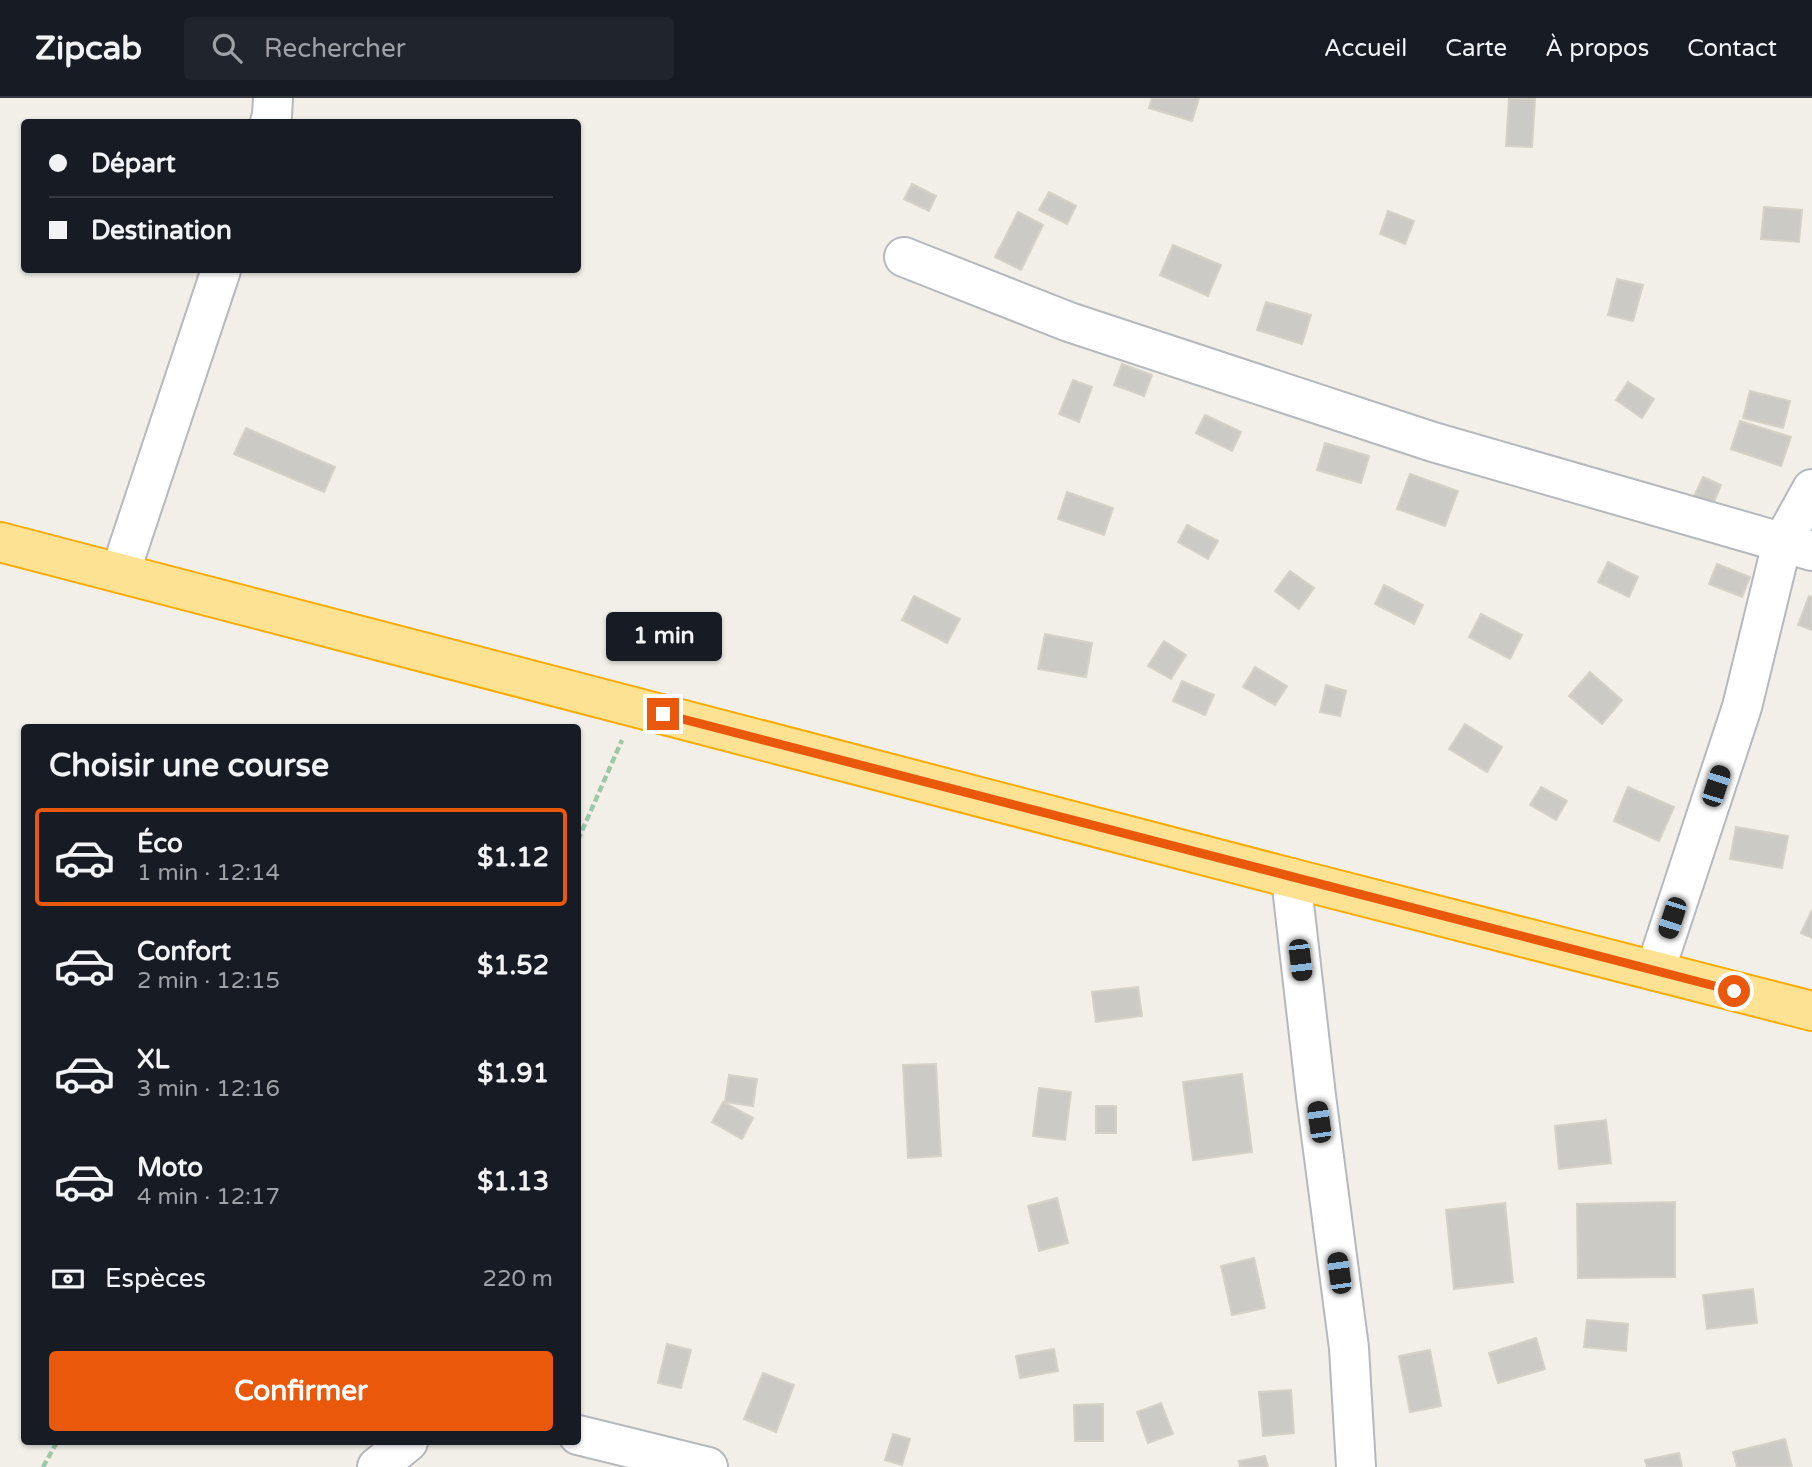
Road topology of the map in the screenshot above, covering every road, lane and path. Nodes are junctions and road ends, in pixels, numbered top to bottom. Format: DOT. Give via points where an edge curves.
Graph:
graph roads {
  1 [pos="273,98"];
  2 [pos="271,119"];
  3 [pos="904,257"];
  4 [pos="220,273"];
  5 [pos="1812,489"];
  6 [pos="0,542"];
  7 [pos="1797,547"];
  8 [pos="120,573"];
  9 [pos="637,708"];
  10 [pos="581,834"];
  11 [pos="1290,878"];
  12 [pos="1655,971"];
  13 [pos="1812,1011"];
  14 [pos="581,1436"];
  15 [pos="55,1445"];
  16 [pos="404,1445"];
  17 [pos="43,1467"];
  18 [pos="377,1467"];
  19 [pos="708,1467"];
  20 [pos="1356,1467"];
  1 -- 2 [label="street"];
  3 -- 7 [label="street" via="1069,322 1420,438"];
  4 -- 8 [label="street"];
  5 -- 7 [label="street"];
  6 -- 8 [label="highway"];
  7 -- 12 [label="street"];
  8 -- 9 [label="highway"];
  9 -- 10 [label="path"];
  9 -- 11 [label="highway"];
  11 -- 12 [label="highway"];
  11 -- 20 [label="street" via="1349,1348"];
  12 -- 13 [label="highway"];
  14 -- 19 [label="street"];
  15 -- 17 [label="path"];
  16 -- 18 [label="street"];
}
